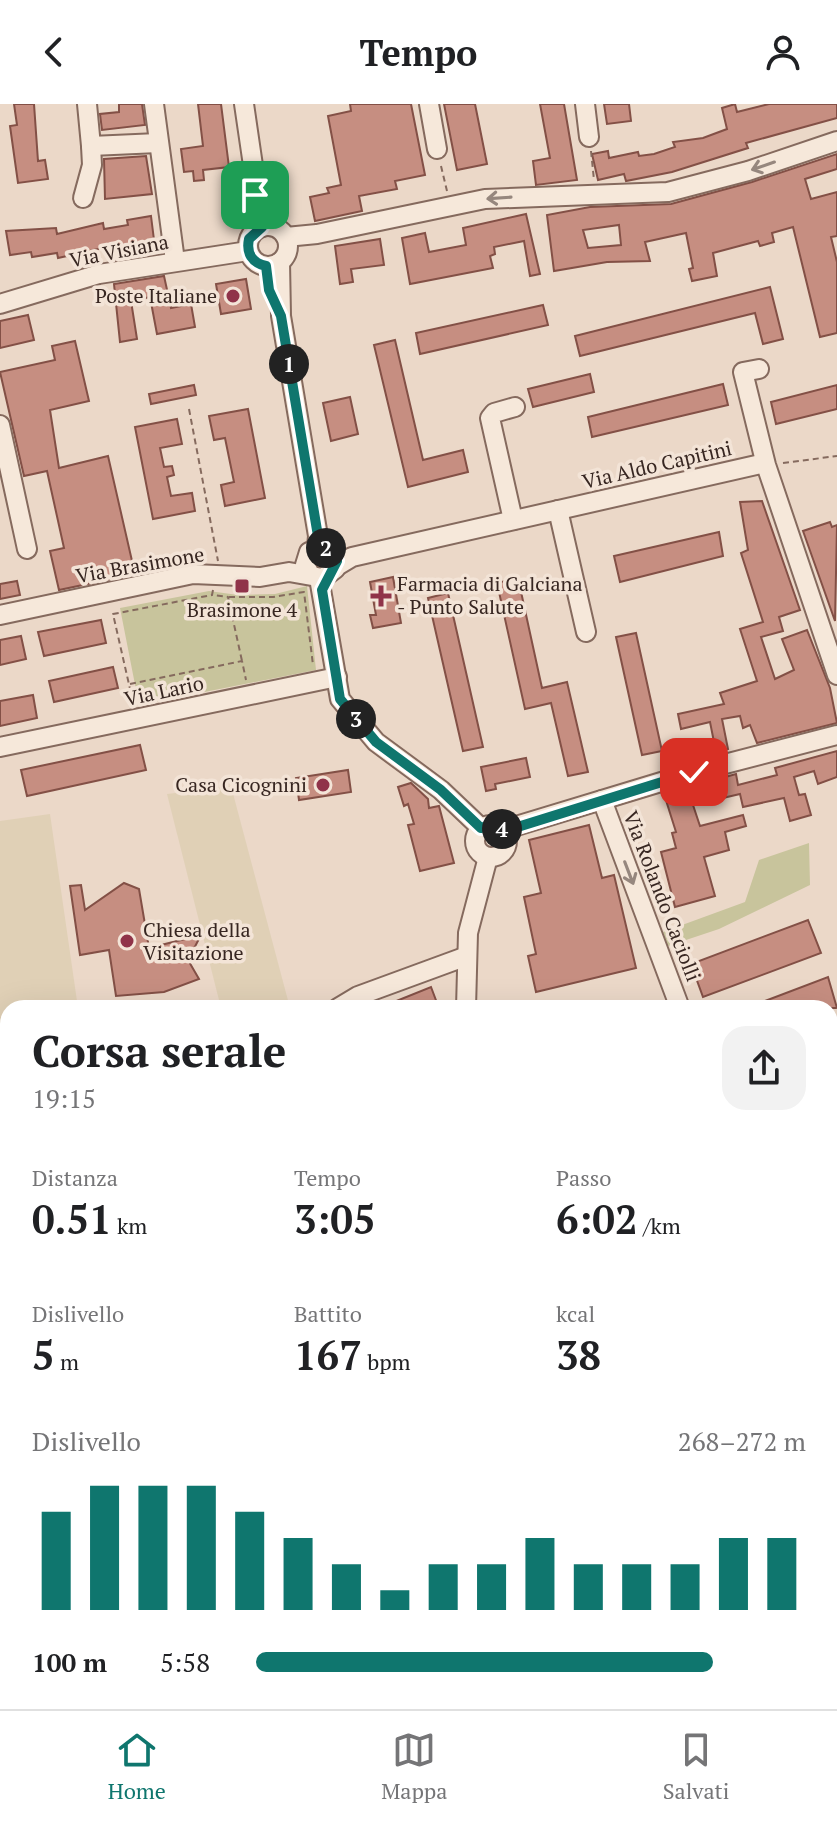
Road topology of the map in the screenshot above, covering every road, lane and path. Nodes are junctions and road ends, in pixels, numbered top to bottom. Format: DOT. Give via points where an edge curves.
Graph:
graph roads {
  1 [pos="87,104"];
  2 [pos="154,104"];
  3 [pos="244,104"];
  4 [pos="429,104"];
  5 [pos="585,104"];
  6 [pos="589,137"];
  7 [pos="837,141"];
  8 [pos="158,143"];
  9 [pos="91,146"];
  10 [pos="437,149"];
  11 [pos="596,197"];
  12 [pos="83,198"];
  13 [pos="450,206"];
  14 [pos="262,227"];
  15 [pos="286,237"];
  16 [pos="248,251"];
  17 [pos="175,261"];
  18 [pos="273,264"];
  19 [pos="0,304"];
  20 [pos="759,369"];
  21 [pos="515,407"];
  22 [pos="189,409"];
  23 [pos="0,425"];
  24 [pos="2,446"];
  25 [pos="837,456"];
  26 [pos="766,464"];
  27 [pos="8,502"];
  28 [pos="558,510"];
  29 [pos="513,520"];
  30 [pos="27,549"];
  31 [pos="324,562"];
  32 [pos="218,574"];
  33 [pos="212,595"];
  34 [pos="228,597"];
  35 [pos="0,615"];
  36 [pos="586,632"];
  37 [pos="242,661"];
  38 [pos="313,675"];
  39 [pos="837,675"];
  40 [pos="337,677"];
  41 [pos="130,684"];
  42 [pos="248,691"];
  43 [pos="136,719"];
  44 [pos="837,735"];
  45 [pos="0,747"];
  46 [pos="602,800"];
  47 [pos="481,828"];
  48 [pos="503,830"];
  49 [pos="488,857"];
  50 [pos="467,956"];
  51 [pos="351,1000"];
  52 [pos="466,1000"];
  53 [pos="677,1000"];
  1 -- 9 [label="street"];
  2 -- 8 [label="street"];
  3 -- 14 [label="street"];
  4 -- 10 [label="street"];
  5 -- 6 [label="street"];
  6 -- 11 [label="path"];
  7 -- 11 [label="street, one-way" via="699,185"];
  8 -- 9 [label="street"];
  8 -- 17 [label="street"];
  9 -- 12 [label="street"];
  10 -- 13 [label="path"];
  11 -- 13 [label="street, one-way" via="485,199"];
  13 -- 15 [label="street"];
  14 -- 15 [label="street" via="279,229"];
  14 -- 16 [label="street" via="249,239"];
  15 -- 18 [label="street" via="288,248"];
  16 -- 17 [label="street, Via Visiana"];
  16 -- 18 [label="street" via="255,261"];
  17 -- 19 [label="street, Via Visiana" via="99,274"];
  18 -- 31 [label="street" via="269,290 281,316"];
  20 -- 26 [label="street" via="743,372"];
  21 -- 29 [label="street" via="490,418"];
  22 -- 32 [label="path"];
  23 -- 24 [label="street"];
  24 -- 27 [label="street"];
  25 -- 26 [label="path"];
  26 -- 28 [label="street, Via Aldo Capitini"];
  26 -- 39 [label="street"];
  27 -- 30 [label="street"];
  28 -- 29 [label="street, Via Aldo Capitini"];
  28 -- 36 [label="street"];
  29 -- 31 [label="street, Via Aldo Capitini"];
  31 -- 32 [label="street, Via Brasimone" via="260,577"];
  31 -- 40 [label="street"];
  32 -- 33 [label="path"];
  32 -- 35 [label="street, Via Brasimone" via="193,574"];
  33 -- 34 [label="path"];
  33 -- 41 [label="path" via="113,614"];
  34 -- 37 [label="path"];
  34 -- 38 [label="path" via="304,592"];
  37 -- 41 [label="path"];
  37 -- 42 [label="path"];
  40 -- 43 [label="street, Via Lario"];
  40 -- 47 [label="street" via="340,699 376,742 441,790"];
  41 -- 43 [label="path"];
  43 -- 45 [label="street, Via Lario"];
  44 -- 46 [label="street"];
  46 -- 48 [label="street"];
  46 -- 53 [label="street, Via Rolando Caciolli, one-way"];
  47 -- 48 [label="street" via="495,825"];
  47 -- 49 [label="street" via="475,844"];
  48 -- 49 [label="street" via="505,849"];
  49 -- 50 [label="street"];
  50 -- 51 [label="street"];
  50 -- 52 [label="street"];
}
